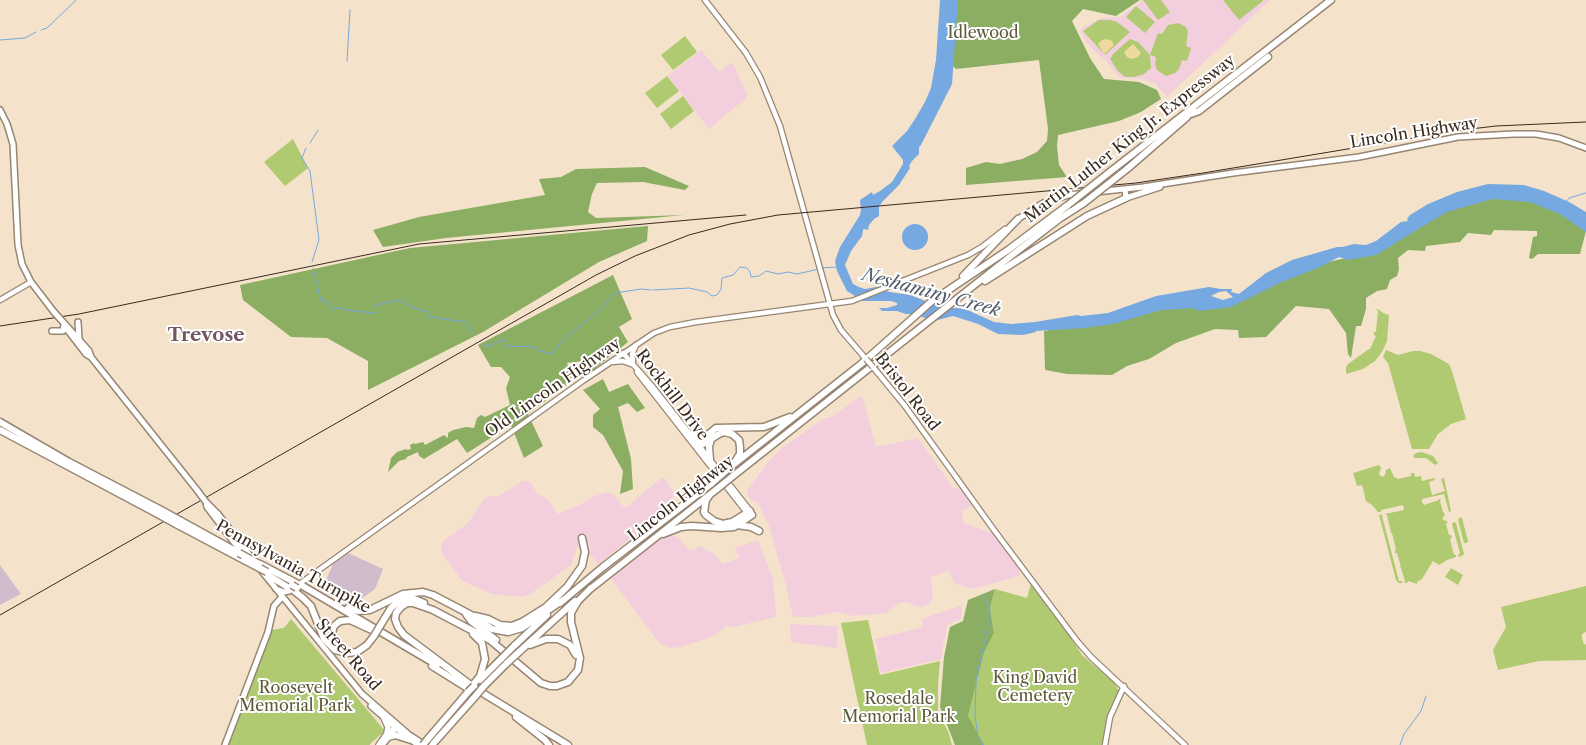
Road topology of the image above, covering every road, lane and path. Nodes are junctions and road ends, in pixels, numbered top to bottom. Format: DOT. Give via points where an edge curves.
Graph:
graph roads {
  1 [pos="705,0"];
  2 [pos="1331,0"];
  3 [pos="1335,0"];
  4 [pos="1309,18"];
  5 [pos="1268,57"];
  6 [pos="1208,92"];
  7 [pos="0,110"];
  8 [pos="1191,114"];
  9 [pos="1153,140"];
  10 [pos="1586,148"];
  11 [pos="1245,172"];
  12 [pos="1125,189"];
  13 [pos="1126,198"];
  14 [pos="1018,220"];
  15 [pos="31,282"];
  16 [pos="943,293"];
  17 [pos="962,295"];
  18 [pos="0,300"];
  19 [pos="830,304"];
  20 [pos="63,322"];
  21 [pos="78,322"];
  22 [pos="52,331"];
  23 [pos="81,342"];
  24 [pos="637,343"];
  25 [pos="624,353"];
  26 [pos="91,357"];
  27 [pos="611,362"];
  28 [pos="632,364"];
  29 [pos="800,412"];
  30 [pos="0,422"];
  31 [pos="0,430"];
  32 [pos="689,433"];
  33 [pos="709,437"];
  34 [pos="697,446"];
  35 [pos="710,460"];
  36 [pos="728,469"];
  37 [pos="715,490"];
  38 [pos="206,502"];
  39 [pos="158,512"];
  40 [pos="750,514"];
  41 [pos="179,523"];
  42 [pos="737,525"];
  43 [pos="759,531"];
  44 [pos="582,538"];
  45 [pos="651,540"];
  46 [pos="575,545"];
  47 [pos="584,546"];
  48 [pos="258,566"];
  49 [pos="274,587"];
  50 [pos="294,587"];
  51 [pos="591,588"];
  52 [pos="400,595"];
  53 [pos="281,598"];
  54 [pos="326,598"];
  55 [pos="563,600"];
  56 [pos="286,607"];
  57 [pos="272,610"];
  58 [pos="433,610"];
  59 [pos="464,612"];
  60 [pos="473,616"];
  61 [pos="464,626"];
  62 [pos="376,631"];
  63 [pos="516,649"];
  64 [pos="504,660"];
  65 [pos="1124,686"];
  66 [pos="471,689"];
  67 [pos="384,718"];
  68 [pos="516,718"];
  69 [pos="395,726"];
  70 [pos="387,733"];
  71 [pos="411,740"];
  72 [pos="429,743"];
  73 [pos="382,744"];
  74 [pos="226,745"];
  75 [pos="418,745"];
  76 [pos="549,745"];
  77 [pos="562,745"];
  78 [pos="568,745"];
  79 [pos="1105,745"];
  80 [pos="1185,745"];
  1 -- 19 [label="main road, Bristol Road" via="755,67 775,113"];
  2 -- 4 [label="highway, Martin Luther King Jr. Expressway"];
  3 -- 4 [label="highway, Martin Luther King Jr. Expressway"];
  4 -- 8 [label="highway, Martin Luther King Jr. Expressway"];
  4 -- 9 [label="highway, Martin Luther King Jr. Expressway"];
  5 -- 8 [label="highway"];
  6 -- 9 [label="highway"];
  7 -- 15 [label="main road, Street Road" via="13,144 19,252"];
  8 -- 17 [label="highway, Martin Luther King Jr. Expressway, bridge" via="1084,203"];
  9 -- 16 [label="highway, Martin Luther King Jr. Expressway, bridge" via="1001,255"];
  10 -- 11 [label="main road, Lincoln Highway" via="1560,138 1536,134 1470,136 1366,156"];
  11 -- 12 [label="main road, Lincoln Highway"];
  11 -- 13 [label="main road, Lincoln Highway" via="1161,187"];
  12 -- 13 [label="main road"];
  12 -- 14 [label="main road, Lincoln Highway" via="1057,197"];
  13 -- 17 [label="highway" via="1081,220"];
  14 -- 16 [label="highway"];
  14 -- 19 [label="main road, Old Lincoln Highway" via="973,253 855,300"];
  15 -- 18 [label="main road"];
  15 -- 20 [label="main road, Street Road, bridge"];
  16 -- 29 [label="highway, Lincoln Highway"];
  17 -- 37 [label="highway, Lincoln Highway, bridge"];
  19 -- 24 [label="main road, Old Lincoln Highway" via="675,326"];
  19 -- 65 [label="main road, Bristol Road, bridge" via="838,325 905,406 1077,641"];
  20 -- 22 [label="main road" via="63,330"];
  20 -- 23 [label="main road, Street Road"];
  20 -- 26 [label="main road, Street Road"];
  21 -- 23 [label="main road"];
  23 -- 26 [label="main road, Street Road"];
  24 -- 25 [label="main road, Old Lincoln Highway"];
  24 -- 28 [label="main road"];
  25 -- 27 [label="main road, Old Lincoln Highway"];
  25 -- 28 [label="main road, Rockhill Drive"];
  26 -- 38 [label="main road, Street Road, bridge"];
  27 -- 28 [label="main road"];
  27 -- 50 [label="main road, Old Lincoln Highway"];
  28 -- 32 [label="main road, Rockhill Drive"];
  28 -- 34 [label="main road, Rockhill Drive"];
  29 -- 33 [label="highway" via="764,428 716,428"];
  29 -- 36 [label="highway, Lincoln Highway"];
  30 -- 39 [label="highway, Pennsylvania Turnpike"];
  31 -- 39 [label="highway, Pennsylvania Turnpike"];
  32 -- 33 [label="highway"];
  32 -- 34 [label="main road, Rockhill Drive"];
  33 -- 34 [label="highway"];
  33 -- 35 [label="highway"];
  33 -- 36 [label="highway" via="727,432 739,440 740,454"];
  34 -- 35 [label="main road, Rockhill Drive"];
  34 -- 40 [label="main road, Rockhill Drive"];
  35 -- 40 [label="main road, Rockhill Drive"];
  36 -- 55 [label="highway, Lincoln Highway, bridge"];
  37 -- 40 [label="highway" via="704,506 704,512 710,519 723,524"];
  37 -- 45 [label="highway, Lincoln Highway"];
  38 -- 49 [label="main road, Street Road"];
  38 -- 53 [label="main road, Street Road"];
  39 -- 41 [label="highway, Pennsylvania Turnpike, bridge"];
  40 -- 42 [label="highway"];
  41 -- 48 [label="highway, Pennsylvania Turnpike, bridge"];
  41 -- 48 [label="highway, Pennsylvania Turnpike, bridge"];
  42 -- 43 [label="highway"];
  42 -- 45 [label="highway" via="727,528 681,527"];
  44 -- 47 [label="highway"];
  45 -- 51 [label="highway, Lincoln Highway"];
  46 -- 47 [label="highway"];
  47 -- 60 [label="highway" via="584,561 576,576 534,615 508,626"];
  48 -- 50 [label="highway, Pennsylvania Turnpike"];
  48 -- 50 [label="highway, bridge"];
  49 -- 50 [label="main road" via="281,592"];
  49 -- 53 [label="main road, Street Road"];
  50 -- 53 [label="main road, Old Lincoln Highway"];
  50 -- 54 [label="highway, Pennsylvania Turnpike"];
  50 -- 62 [label="highway, Pennsylvania Turnpike"];
  50 -- 62 [label="highway" via="311,606 324,639 335,650 357,652 368,645"];
  51 -- 61 [label="highway" via="575,604 571,616 580,658 578,670 571,680 561,685 541,683 490,640"];
  51 -- 63 [label="highway, Lincoln Highway"];
  52 -- 54 [label="highway" via="364,611 353,610"];
  52 -- 59 [label="highway" via="426,592"];
  52 -- 62 [label="highway" via="388,606"];
  53 -- 56 [label="main road, Street Road"];
  53 -- 57 [label="main road, Old Lincoln Highway"];
  53 -- 69 [label="main road, Street Road" via="362,694"];
  54 -- 66 [label="highway, Pennsylvania Turnpike"];
  55 -- 60 [label="highway" via="512,632 495,630"];
  55 -- 63 [label="highway, Lincoln Highway"];
  56 -- 57 [label="main road" via="278,605"];
  56 -- 67 [label="main road, Street Road" via="350,685"];
  57 -- 74 [label="main road, Old Lincoln Highway" via="268,632"];
  58 -- 61 [label="highway"];
  58 -- 62 [label="highway" via="418,599 403,599 393,605"];
  58 -- 66 [label="highway" via="413,603 404,605 395,619 410,641"];
  59 -- 60 [label="highway"];
  59 -- 63 [label="highway" via="545,682 566,680 574,672 576,656 572,647 558,638"];
  61 -- 66 [label="highway" via="480,640 485,652 480,676"];
  62 -- 62 [label="highway" via="361,646 350,650 337,647 331,636 336,624 347,620"];
  62 -- 68 [label="highway, Pennsylvania Turnpike"];
  63 -- 64 [label="highway, Lincoln Highway, bridge"];
  64 -- 66 [label="highway, Lincoln Highway"];
  64 -- 72 [label="highway, Lincoln Highway, bridge" via="473,699"];
  65 -- 79 [label="main road" via="1110,717"];
  65 -- 80 [label="main road, Bristol Road"];
  66 -- 72 [label="highway, Lincoln Highway"];
  66 -- 78 [label="highway, Pennsylvania Turnpike"];
  67 -- 69 [label="main road, Street Road"];
  67 -- 70 [label="highway"];
  68 -- 76 [label="highway"];
  68 -- 77 [label="highway, Pennsylvania Turnpike"];
  69 -- 70 [label="highway"];
  69 -- 71 [label="main road, Street Road"];
  69 -- 72 [label="main road, Street Road"];
  69 -- 73 [label="highway"];
  70 -- 73 [label="highway"];
  71 -- 73 [label="highway" via="395,735"];
  71 -- 75 [label="main road, Street Road"];
}
